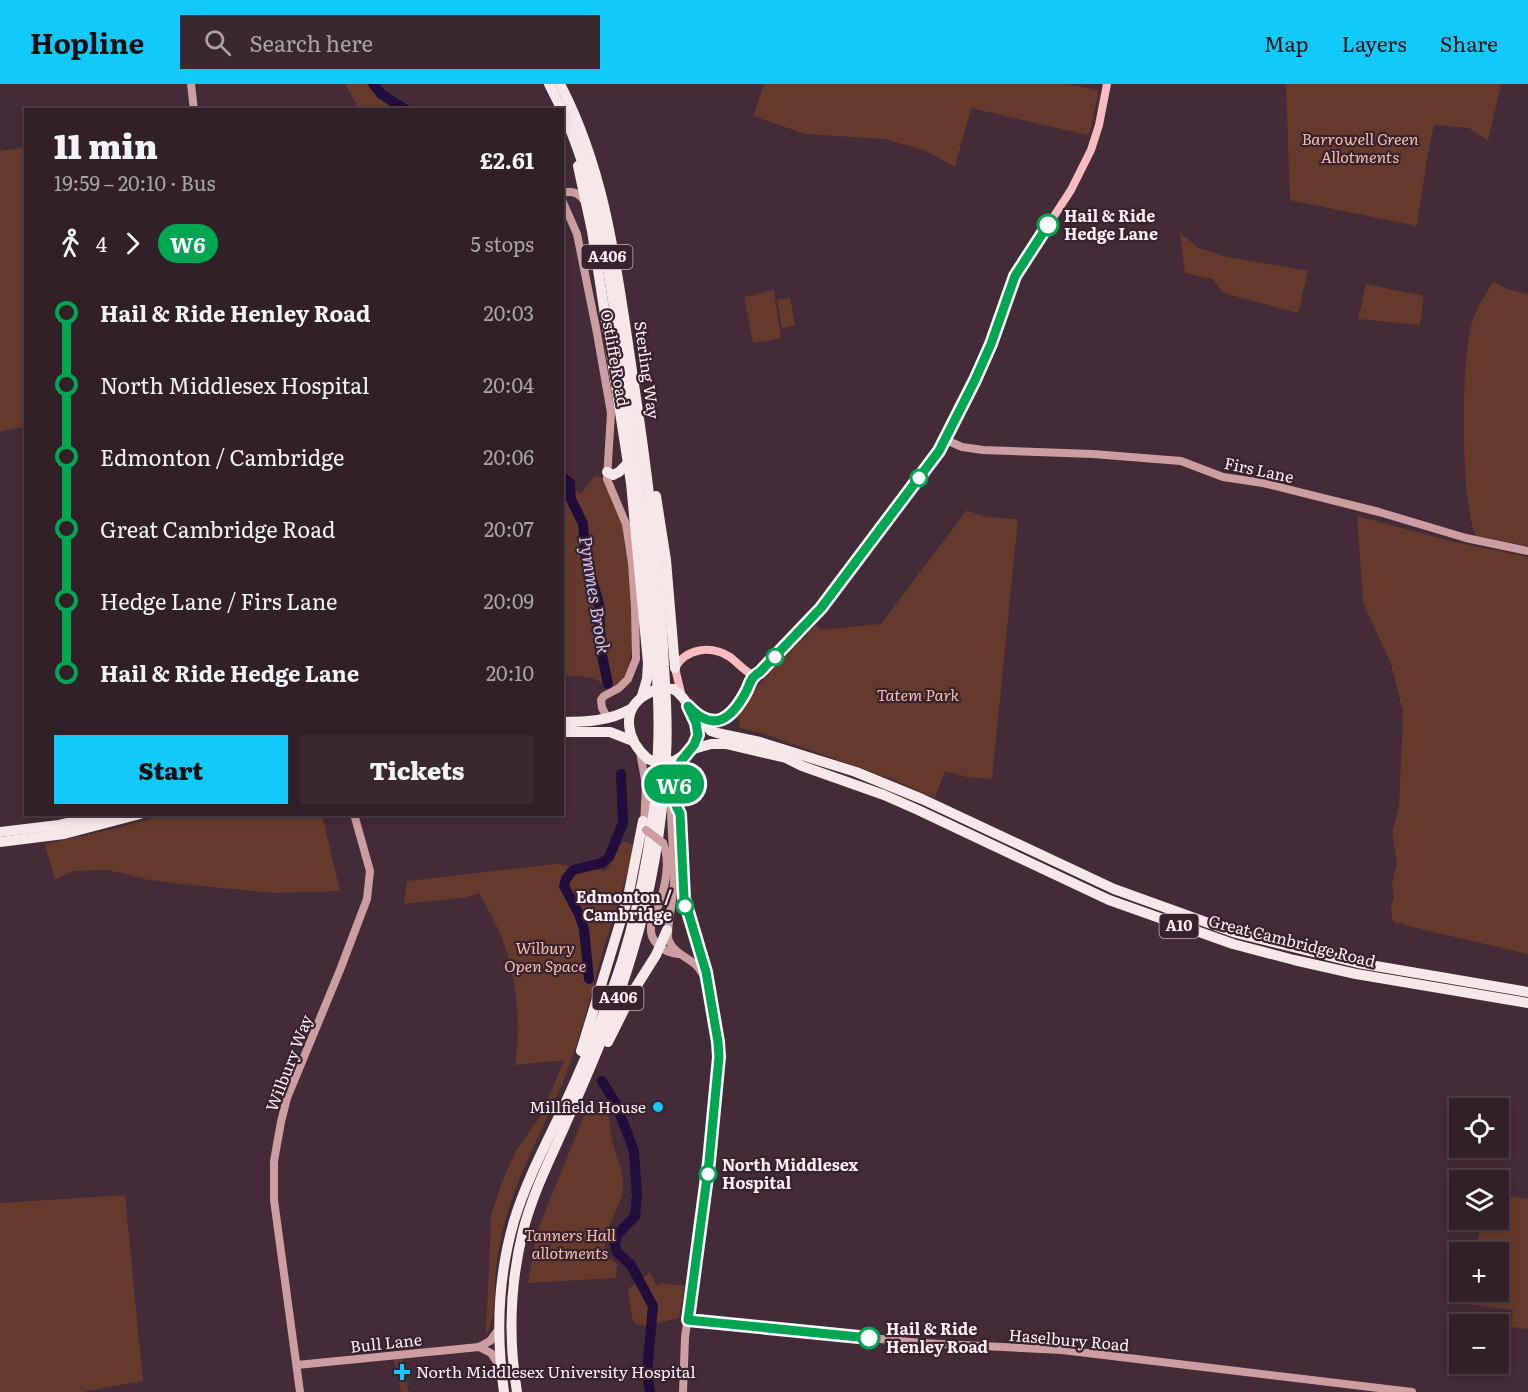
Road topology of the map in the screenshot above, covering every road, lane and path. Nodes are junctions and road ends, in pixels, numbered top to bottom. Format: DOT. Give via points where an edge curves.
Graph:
graph roads {
  1 [pos="191,84"];
  2 [pos="1107,84"];
  3 [pos="554,87"];
  4 [pos="194,108"];
  5 [pos="560,108"];
  6 [pos="564,117"];
  7 [pos="564,127"];
  8 [pos="564,195"];
  9 [pos="588,209"];
  10 [pos="946,440"];
  11 [pos="628,463"];
  12 [pos="607,472"];
  13 [pos="1528,551"];
  14 [pos="665,668"];
  15 [pos="753,675"];
  16 [pos="644,695"];
  17 [pos="685,701"];
  18 [pos="631,709"];
  19 [pos="699,718"];
  20 [pos="608,719"];
  21 [pos="564,722"];
  22 [pos="564,732"];
  23 [pos="636,746"];
  24 [pos="689,752"];
  25 [pos="99,816"];
  26 [pos="132,816"];
  27 [pos="355,816"];
  28 [pos="643,829"];
  29 [pos="0,832"];
  30 [pos="0,842"];
  31 [pos="650,862"];
  32 [pos="667,930"];
  33 [pos="661,947"];
  34 [pos="679,954"];
  35 [pos="1528,992"];
  36 [pos="1528,1003"];
  37 [pos="564,1106"];
  38 [pos="564,1127"];
  39 [pos="688,1320"];
  40 [pos="500,1327"];
  41 [pos="479,1347"];
  42 [pos="297,1365"];
  43 [pos="502,1371"];
  44 [pos="300,1392"];
  45 [pos="504,1392"];
  46 [pos="517,1392"];
  47 [pos="683,1392"];
  48 [pos="1412,1392"];
  1 -- 4 [label="street"];
  2 -- 10 [label="main road" via="1090,150 1071,190 1015,276 991,344"];
  3 -- 5 [label="highway, Sterling Way / A406"];
  3 -- 14 [label="highway, Sterling Way / A406" via="587,147 606,208 645,455 664,540"];
  6 -- 14 [label="highway, Sterling Way / A406" via="586,169 605,249"];
  7 -- 9 [label="highway, A406"];
  8 -- 9 [label="street" via="579,194"];
  8 -- 12 [label="street, Ostliffe Road" via="577,234 600,347 611,422"];
  9 -- 11 [label="highway, A406"];
  10 -- 13 [label="street, Firs Lane" via="983,450 1181,461 1223,477 1263,483"];
  10 -- 15 [label="main road" via="821,608 783,650"];
  11 -- 12 [label="highway" via="613,475"];
  11 -- 16 [label="highway, A406" via="647,650"];
  12 -- 20 [label="street, Ostliffe Road" via="628,531 636,641 631,675 601,700"];
  14 -- 15 [label="main road" via="690,653 712,650 728,656"];
  14 -- 17 [label="main road"];
  14 -- 31 [label="highway, A406" via="662,807"];
  15 -- 19 [label="main road" via="741,700 726,717 717,721"];
  16 -- 17 [label="highway, bridge" via="658,688 673,689"];
  16 -- 18 [label="highway"];
  17 -- 19 [label="highway, A10"];
  17 -- 24 [label="highway" via="698,729 697,740"];
  18 -- 20 [label="highway"];
  18 -- 23 [label="highway" via="628,724"];
  19 -- 35 [label="highway, Great Cambridge Road / A10" via="711,731 722,735 760,742 856,772 1113,889 1228,931 1358,963"];
  20 -- 21 [label="highway"];
  22 -- 23 [label="highway" via="610,732"];
  23 -- 24 [label="highway, bridge" via="658,763 674,761"];
  23 -- 28 [label="street" via="646,785"];
  24 -- 32 [label="street" via="676,770 672,791 674,880"];
  24 -- 36 [label="highway, Great Cambridge Road / A10" via="711,744 726,744 786,758 901,802 1109,900 1233,944 1356,974"];
  25 -- 29 [label="highway"];
  26 -- 30 [label="highway" via="64,834"];
  27 -- 42 [label="street, Wilbury Way" via="370,872 367,899 287,1098 274,1161 274,1200"];
  28 -- 33 [label="street, bridge" via="663,843 666,860 665,883 651,929 653,940"];
  28 -- 37 [label="highway" via="628,897"];
  31 -- 37 [label="highway, A406" via="613,990"];
  31 -- 38 [label="highway, A406" via="639,932 621,989"];
  32 -- 33 [label="highway, A406"];
  32 -- 34 [label="street" via="669,942"];
  33 -- 34 [label="street"];
  33 -- 38 [label="highway, A406" via="626,1004"];
  34 -- 39 [label="street" via="694,964 709,985 719,1057"];
  37 -- 40 [label="highway, A406" via="514,1221 504,1272"];
  38 -- 46 [label="highway, A406" via="531,1206 517,1264 511,1325"];
  39 -- 47 [label="street"];
  39 -- 48 [label="street, Haselbury Road" via="921,1343 1062,1350"];
  40 -- 41 [label="street" via="490,1341"];
  40 -- 43 [label="highway, A406"];
  41 -- 42 [label="street, Bull Lane"];
  41 -- 43 [label="street" via="491,1353"];
  42 -- 44 [label="street, Wilbury Way"];
  43 -- 45 [label="highway, A406"];
}
